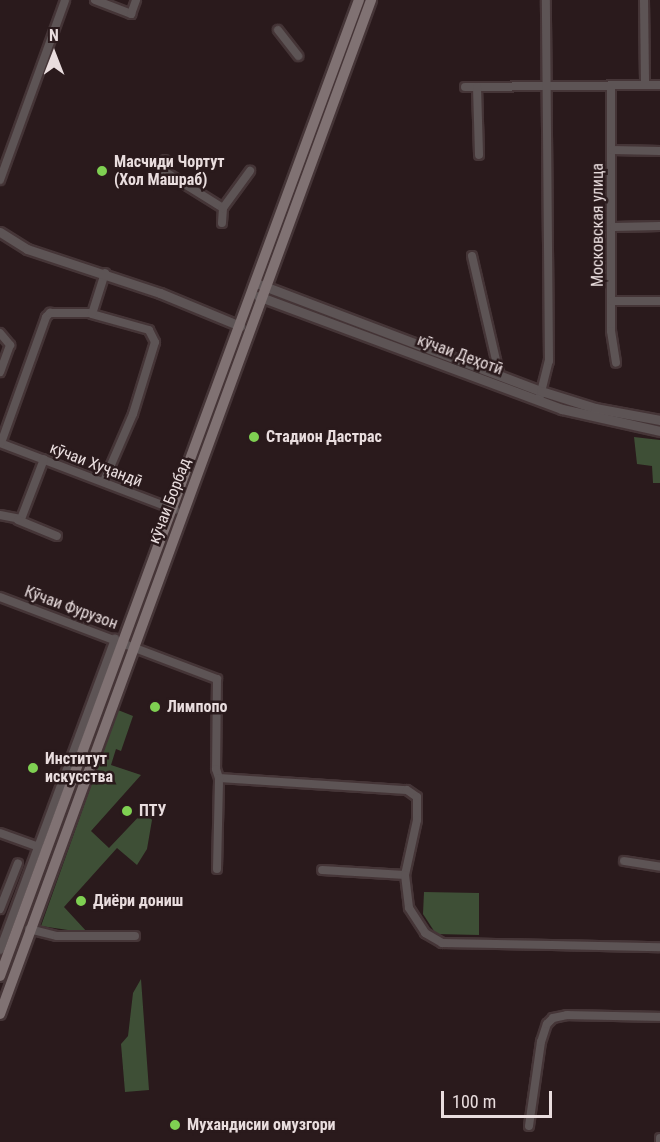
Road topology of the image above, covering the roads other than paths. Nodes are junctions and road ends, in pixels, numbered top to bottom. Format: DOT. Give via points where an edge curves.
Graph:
graph roads {
  1 [pos="65,0"];
  2 [pos="95,0"];
  3 [pos="136,0"];
  4 [pos="359,0"];
  5 [pos="371,0"];
  6 [pos="546,0"];
  7 [pos="644,0"];
  8 [pos="278,30"];
  9 [pos="298,56"];
  10 [pos="645,85"];
  11 [pos="660,85"];
  12 [pos="611,86"];
  13 [pos="465,87"];
  14 [pos="477,87"];
  15 [pos="546,87"];
  16 [pos="612,150"];
  17 [pos="660,151"];
  18 [pos="479,154"];
  19 [pos="165,160"];
  20 [pos="250,171"];
  21 [pos="0,180"];
  22 [pos="223,208"];
  23 [pos="222,222"];
  24 [pos="660,226"];
  25 [pos="614,227"];
  26 [pos="0,232"];
  27 [pos="472,256"];
  28 [pos="105,273"];
  29 [pos="259,291"];
  30 [pos="612,301"];
  31 [pos="660,301"];
  32 [pos="91,313"];
  33 [pos="240,326"];
  34 [pos="0,333"];
  35 [pos="616,363"];
  36 [pos="0,372"];
  37 [pos="499,373"];
  38 [pos="540,396"];
  39 [pos="660,420"];
  40 [pos="660,431"];
  41 [pos="0,443"];
  42 [pos="45,459"];
  43 [pos="104,481"];
  44 [pos="178,511"];
  45 [pos="0,515"];
  46 [pos="18,520"];
  47 [pos="57,536"];
  48 [pos="0,597"];
  49 [pos="123,643"];
  50 [pos="219,778"];
  51 [pos="0,833"];
  52 [pos="42,848"];
  53 [pos="624,861"];
  54 [pos="18,863"];
  55 [pos="660,867"];
  56 [pos="217,868"];
  57 [pos="322,870"];
  58 [pos="405,875"];
  59 [pos="0,909"];
  60 [pos="29,929"];
  61 [pos="135,936"];
  62 [pos="660,947"];
  63 [pos="0,950"];
  64 [pos="0,976"];
  65 [pos="0,1014"];
  66 [pos="660,1017"];
  67 [pos="530,1126"];
  1 -- 21 [label="street"];
  2 -- 3 [label="street" via="131,14"];
  4 -- 29 [label="main road, кӯчаи Борбад"];
  5 -- 29 [label="main road, кӯчаи Борбад"];
  6 -- 15 [label="street"];
  7 -- 10 [label="street"];
  8 -- 9 [label="street"];
  10 -- 11 [label="street"];
  10 -- 12 [label="street"];
  12 -- 15 [label="street"];
  12 -- 16 [label="street, Московская улица"];
  13 -- 14 [label="street"];
  14 -- 15 [label="street"];
  14 -- 18 [label="street"];
  15 -- 38 [label="street" via="549,362"];
  16 -- 17 [label="street"];
  16 -- 25 [label="street, Московская улица"];
  19 -- 22 [label="street" via="162,170"];
  20 -- 22 [label="street"];
  22 -- 23 [label="street"];
  24 -- 25 [label="street"];
  25 -- 30 [label="street, Московская улица"];
  26 -- 28 [label="street" via="27,249"];
  27 -- 37 [label="street"];
  28 -- 32 [label="street"];
  28 -- 33 [label="street"];
  29 -- 33 [label="main road, кӯчаи Борбад"];
  29 -- 37 [label="street, кӯчаи Деҳотӣ"];
  29 -- 38 [label="street, кӯчаи Деҳотӣ"];
  29 -- 44 [label="main road, кӯчаи Борбад"];
  30 -- 31 [label="street"];
  30 -- 35 [label="street, Московская улица"];
  32 -- 41 [label="street" via="50,313 46,317"];
  32 -- 43 [label="street" via="149,330 155,342 133,414"];
  33 -- 44 [label="main road, кӯчаи Борбад"];
  34 -- 36 [label="street" via="10,345"];
  37 -- 38 [label="street, кӯчаи Деҳотӣ"];
  38 -- 39 [label="street, кӯчаи Деҳотӣ"];
  38 -- 40 [label="street, кӯчаи Деҳотӣ" via="595,419"];
  41 -- 42 [label="street, кӯчаи Хуҷандӣ"];
  42 -- 43 [label="street, кӯчаи Хуҷандӣ"];
  42 -- 46 [label="street"];
  43 -- 44 [label="street, кӯчаи Хуҷандӣ"];
  44 -- 49 [label="main road, кӯчаи Борбад"];
  45 -- 46 [label="street"];
  46 -- 47 [label="street"];
  48 -- 49 [label="street, Кӯчаи Фурузон"];
  49 -- 50 [label="street, Кӯчаи Фурузон" via="217,679"];
  49 -- 52 [label="main road, кӯчаи Борбад"];
  49 -- 60 [label="main road, кӯчаи Борбад"];
  50 -- 56 [label="street"];
  50 -- 58 [label="street" via="411,792 418,802"];
  51 -- 52 [label="street"];
  52 -- 63 [label="street"];
  52 -- 64 [label="main road, кӯчаи Борбад"];
  53 -- 55 [label="street"];
  54 -- 59 [label="street"];
  57 -- 58 [label="street"];
  58 -- 62 [label="street" via="409,908 425,933 442,943"];
  60 -- 61 [label="street" via="57,936"];
  60 -- 65 [label="main road, кӯчаи Борбад"];
  66 -- 67 [label="street" via="554,1018 542,1036"];
}
